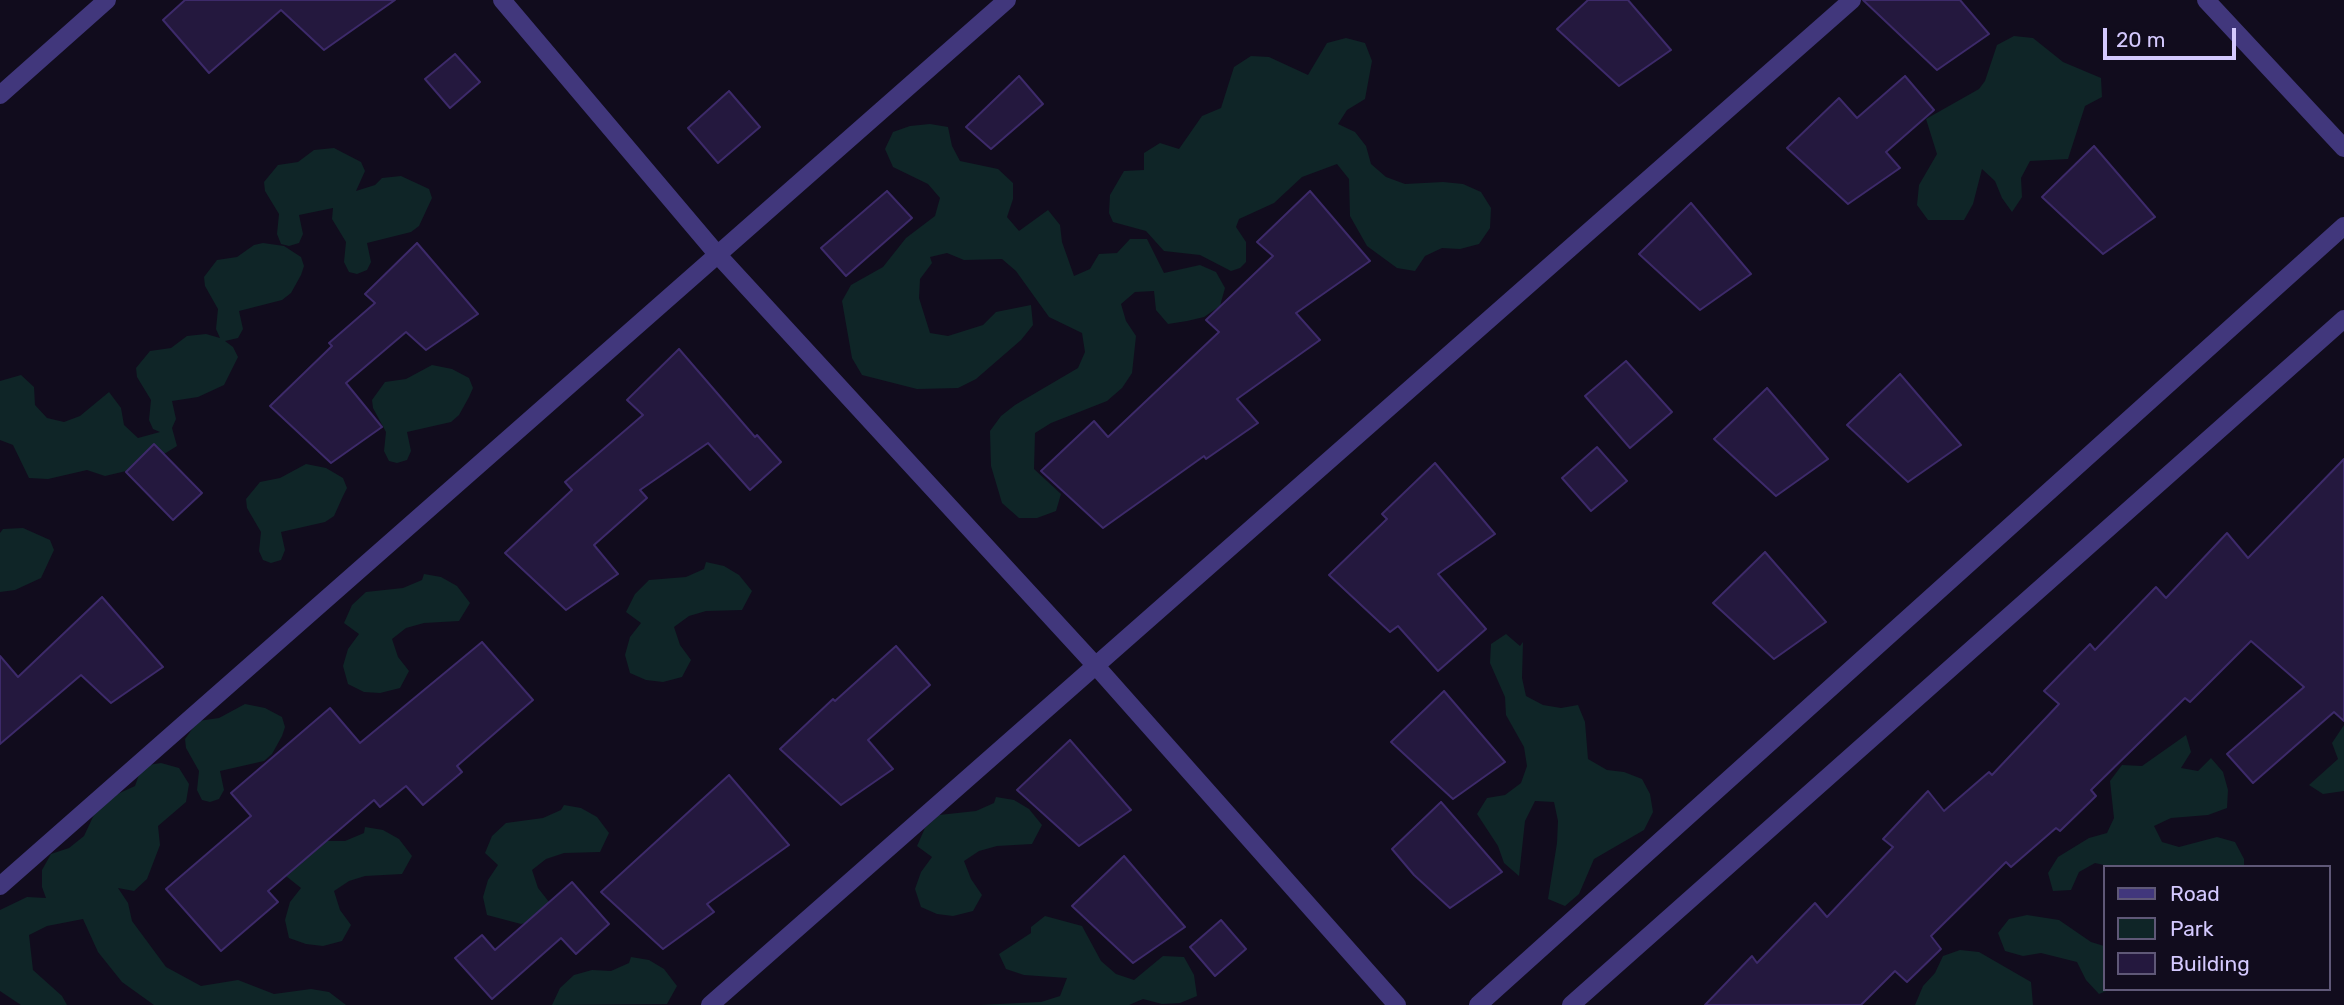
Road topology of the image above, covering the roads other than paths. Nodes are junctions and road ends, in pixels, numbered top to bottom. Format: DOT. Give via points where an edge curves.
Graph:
graph roads {
  1 [pos="107,0"];
  2 [pos="502,0"];
  3 [pos="1007,0"];
  4 [pos="1852,0"];
  5 [pos="2206,0"];
  6 [pos="0,95"];
  7 [pos="2344,148"];
  8 [pos="2344,226"];
  9 [pos="717,254"];
  10 [pos="2344,319"];
  11 [pos="1096,666"];
  12 [pos="0,886"];
  13 [pos="710,1005"];
  14 [pos="1398,1005"];
  15 [pos="1478,1005"];
  16 [pos="1572,1005"];
  1 -- 6 [label="street"];
  2 -- 9 [label="street"];
  3 -- 9 [label="street"];
  4 -- 11 [label="street"];
  5 -- 7 [label="street"];
  8 -- 15 [label="street"];
  9 -- 11 [label="street"];
  9 -- 12 [label="street"];
  10 -- 16 [label="street"];
  11 -- 13 [label="street"];
  11 -- 14 [label="street"];
}
